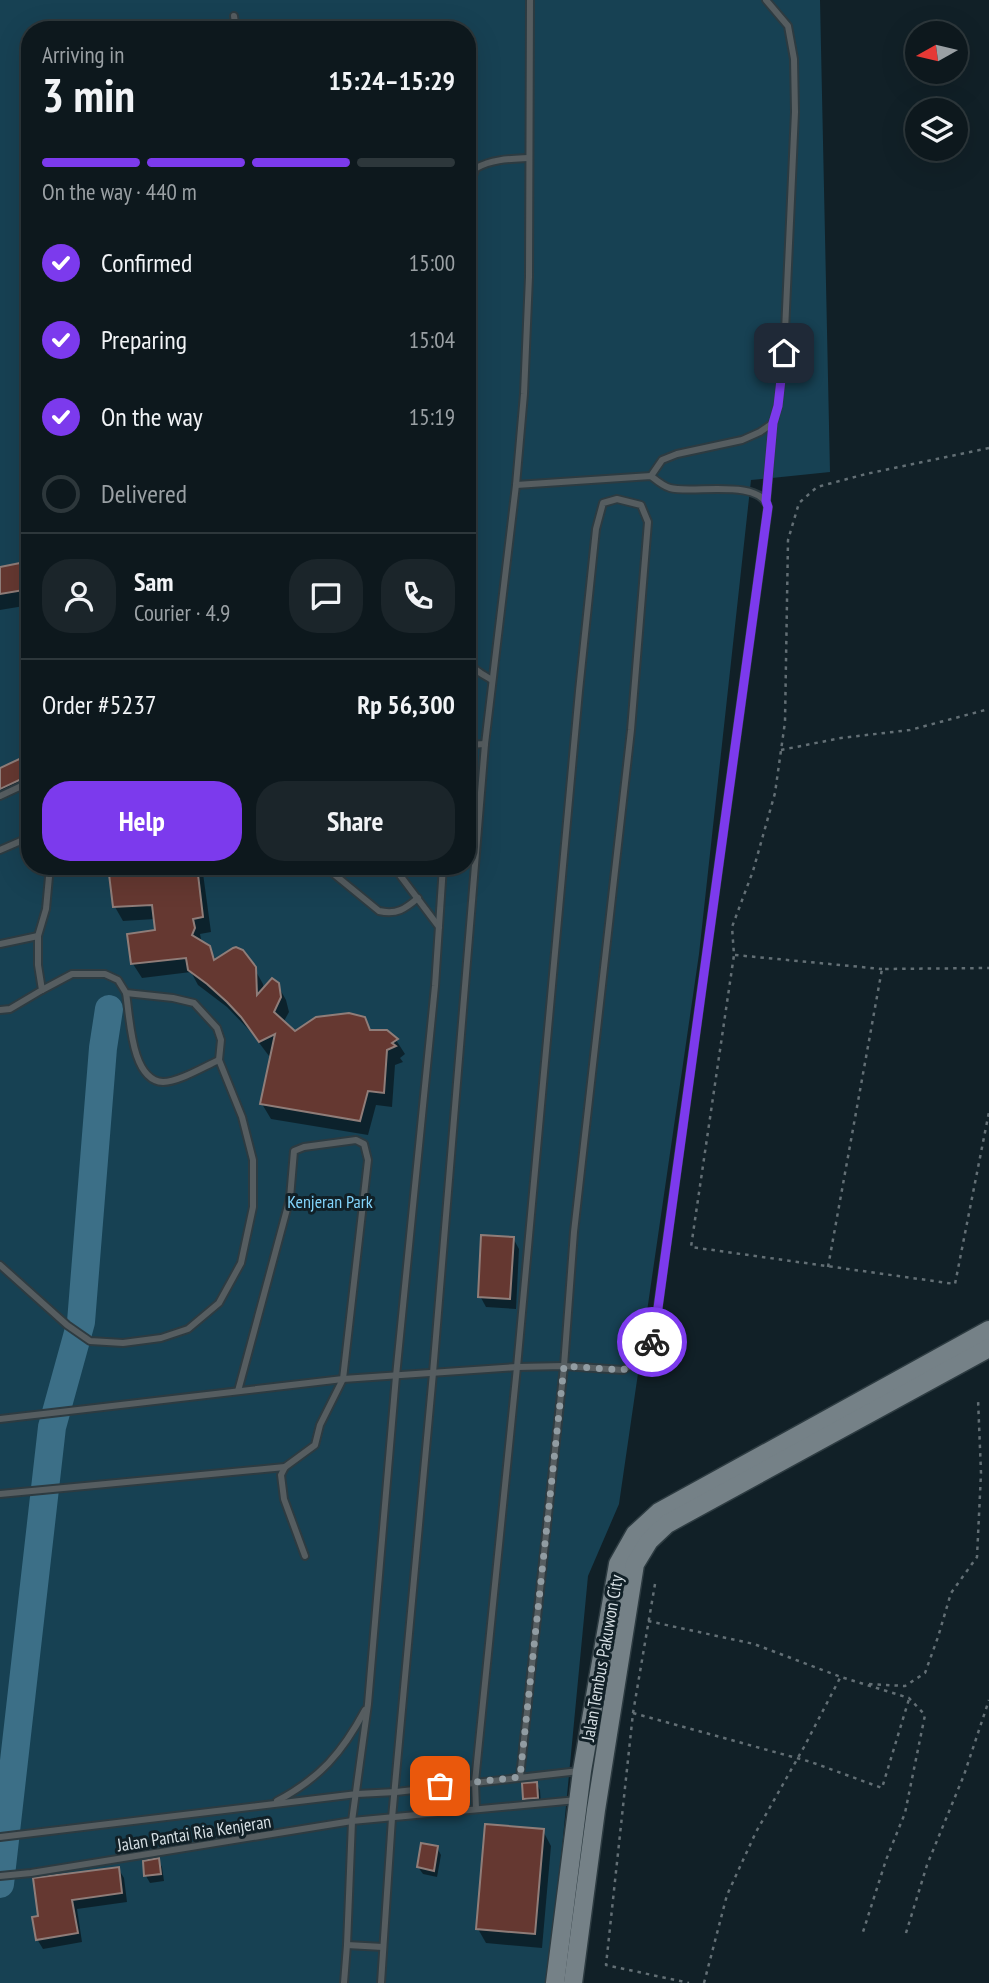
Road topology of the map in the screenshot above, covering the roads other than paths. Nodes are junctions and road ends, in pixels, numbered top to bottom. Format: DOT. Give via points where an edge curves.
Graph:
graph roads {
  1 [pos="530,0"];
  2 [pos="766,0"];
  3 [pos="234,16"];
  4 [pos="235,21"];
  5 [pos="528,158"];
  6 [pos="476,168"];
  7 [pos="773,423"];
  8 [pos="651,476"];
  9 [pos="516,485"];
  10 [pos="766,501"];
  11 [pos="476,670"];
  12 [pos="492,680"];
  13 [pos="476,744"];
  14 [pos="485,744"];
  15 [pos="21,786"];
  16 [pos="0,796"];
  17 [pos="21,841"];
  18 [pos="0,850"];
  19 [pos="476,853"];
  20 [pos="49,875"];
  21 [pos="335,875"];
  22 [pos="400,875"];
  23 [pos="442,875"];
  24 [pos="474,875"];
  25 [pos="418,898"];
  26 [pos="439,927"];
  27 [pos="38,936"];
  28 [pos="0,944"];
  29 [pos="42,990"];
  30 [pos="126,993"];
  31 [pos="0,1010"];
  32 [pos="219,1060"];
  33 [pos="0,1265"];
  34 [pos="989,1330"];
  35 [pos="989,1348"];
  36 [pos="564,1366"];
  37 [pos="517,1367"];
  38 [pos="433,1373"];
  39 [pos="396,1376"];
  40 [pos="343,1379"];
  41 [pos="238,1391"];
  42 [pos="0,1419"];
  43 [pos="285,1467"];
  44 [pos="0,1494"];
  45 [pos="305,1556"];
  46 [pos="368,1704"];
  47 [pos="582,1771"];
  48 [pos="520,1777"];
  49 [pos="475,1782"];
  50 [pos="396,1792"];
  51 [pos="356,1794"];
  52 [pos="579,1800"];
  53 [pos="272,1804"];
  54 [pos="476,1809"];
  55 [pos="392,1818"];
  56 [pos="352,1821"];
  57 [pos="0,1837"];
  58 [pos="0,1876"];
  59 [pos="347,1945"];
  60 [pos="383,1947"];
  61 [pos="344,1983"];
  62 [pos="380,1983"];
  63 [pos="555,1983"];
  64 [pos="573,1983"];
  1 -- 5 [label="lane"];
  2 -- 7 [label="lane" via="788,26 795,112 784,353"];
  3 -- 4 [label="lane"];
  5 -- 6 [label="lane" via="498,159"];
  5 -- 9 [label="lane" via="529,276"];
  7 -- 8 [label="lane" via="742,440 662,460"];
  7 -- 10 [label="lane"];
  8 -- 9 [label="lane"];
  8 -- 10 [label="lane" via="669,488 727,489 760,495"];
  9 -- 12 [label="lane"];
  10 -- 36 [label="lane" via="654,1336 644,1358 623,1370"];
  11 -- 12 [label="lane"];
  12 -- 14 [label="lane"];
  13 -- 14 [label="lane"];
  14 -- 19 [label="lane"];
  15 -- 16 [label="lane"];
  17 -- 18 [label="lane"];
  20 -- 27 [label="lane"];
  21 -- 25 [label="lane" via="379,911 401,912"];
  22 -- 25 [label="lane"];
  23 -- 26 [label="lane"];
  24 -- 38 [label="lane"];
  25 -- 26 [label="lane"];
  26 -- 39 [label="lane"];
  27 -- 28 [label="lane"];
  27 -- 29 [label="lane"];
  29 -- 30 [label="lane" via="72,974 105,974 118,980"];
  29 -- 31 [label="lane"];
  30 -- 32 [label="lane" via="194,1003 217,1028"];
  30 -- 32 [label="lane" via="137,1054 150,1079 176,1079"];
  32 -- 33 [label="lane" via="253,1160 254,1207 241,1264 219,1303 188,1329 161,1338 90,1341"];
  34 -- 47 [label="street, Jalan Tembus Pakuwon City" via="659,1512 635,1534 618,1564"];
  35 -- 64 [label="street, Jalan Tembus Pakuwon City" via="667,1524 649,1541 635,1564"];
  36 -- 37 [label="lane"];
  36 -- 37 [label="lane" via="574,1232 631,730 648,522 640,505 617,499 603,503 596,529"];
  36 -- 48 [label="lane"];
  37 -- 38 [label="lane"];
  37 -- 49 [label="lane"];
  38 -- 39 [label="lane"];
  38 -- 50 [label="lane"];
  39 -- 40 [label="lane"];
  39 -- 46 [label="lane"];
  40 -- 41 [label="lane"];
  40 -- 41 [label="lane" via="368,1160 363,1144 356,1140 294,1151 290,1198"];
  40 -- 43 [label="lane" via="315,1444"];
  41 -- 42 [label="lane"];
  43 -- 44 [label="lane"];
  43 -- 45 [label="lane" via="281,1475 284,1499"];
  46 -- 51 [label="lane"];
  46 -- 53 [label="lane" via="329,1763 304,1786"];
  47 -- 48 [label="lane"];
  47 -- 52 [label="street, Jalan Tembus Pakuwon City"];
  48 -- 49 [label="lane"];
  49 -- 50 [label="lane"];
  49 -- 54 [label="lane"];
  50 -- 51 [label="lane"];
  50 -- 55 [label="lane"];
  51 -- 53 [label="lane"];
  51 -- 56 [label="lane"];
  52 -- 54 [label="lane, Jalan Pantai Ria Kenjeran"];
  52 -- 63 [label="street, Jalan Tembus Pakuwon City"];
  53 -- 57 [label="lane"];
  54 -- 55 [label="lane, Jalan Pantai Ria Kenjeran"];
  55 -- 56 [label="lane, Jalan Pantai Ria Kenjeran"];
  55 -- 60 [label="lane"];
  56 -- 58 [label="lane, Jalan Pantai Ria Kenjeran"];
  56 -- 59 [label="lane"];
  59 -- 60 [label="lane"];
  59 -- 61 [label="lane"];
  60 -- 62 [label="lane"];
}
